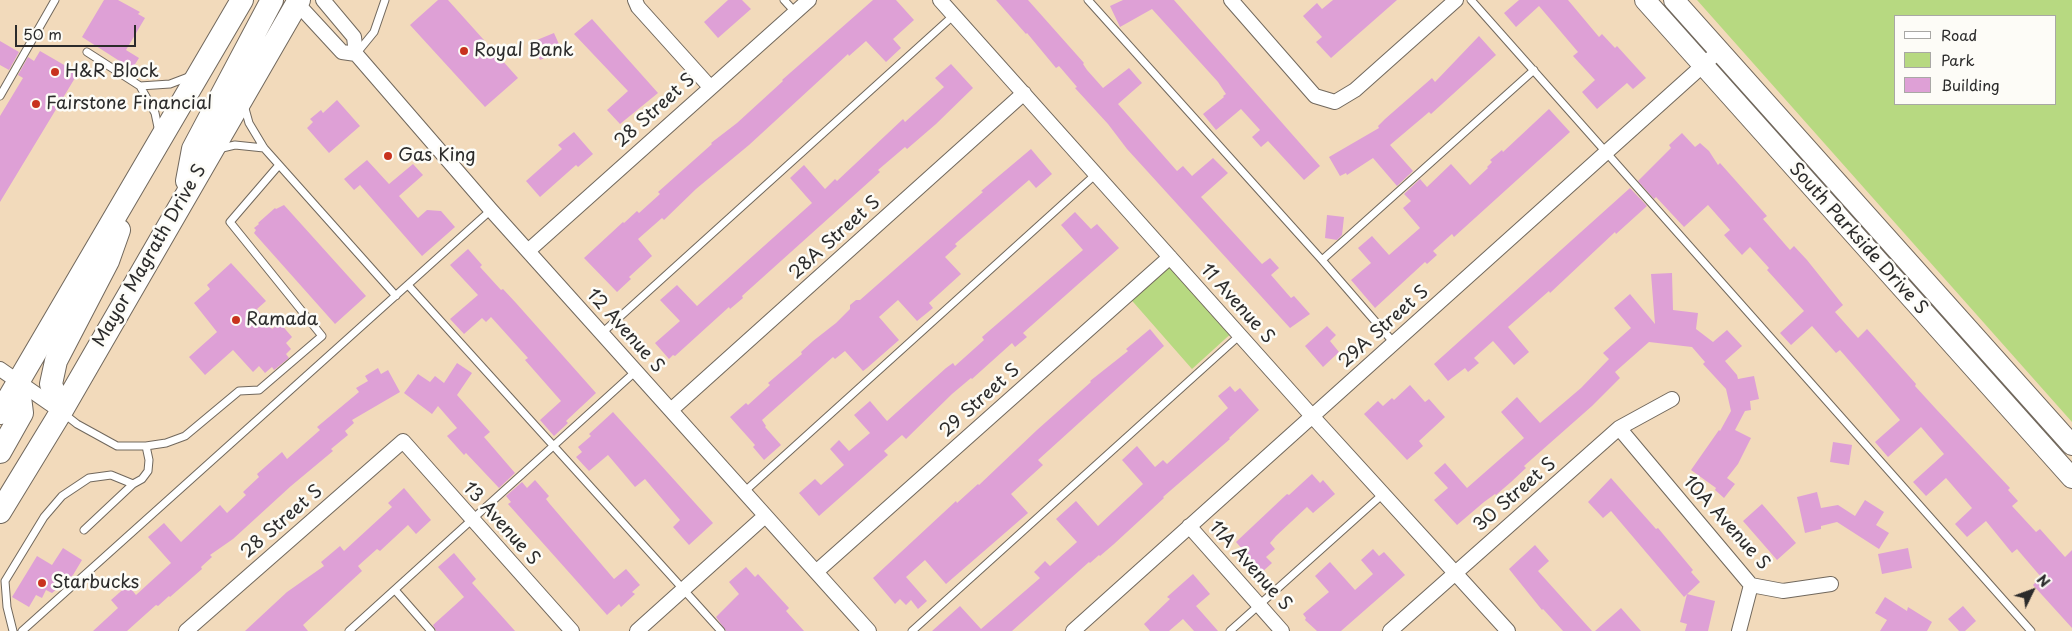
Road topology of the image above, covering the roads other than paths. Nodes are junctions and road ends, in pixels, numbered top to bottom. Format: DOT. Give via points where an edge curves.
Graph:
graph roads {
  1 [pos="55,0"];
  2 [pos="242,0"];
  3 [pos="272,0"];
  4 [pos="323,0"];
  5 [pos="385,0"];
  6 [pos="635,0"];
  7 [pos="784,0"];
  8 [pos="809,0"];
  9 [pos="940,0"];
  10 [pos="1088,0"];
  11 [pos="1231,0"];
  12 [pos="1456,0"];
  13 [pos="1470,0"];
  14 [pos="1645,0"];
  15 [pos="1674,0"];
  16 [pos="297,1"];
  17 [pos="795,12"];
  18 [pos="954,15"];
  19 [pos="1719,51"];
  20 [pos="87,52"];
  21 [pos="356,54"];
  22 [pos="1703,66"];
  23 [pos="1534,70"];
  24 [pos="200,73"];
  25 [pos="140,86"];
  26 [pos="710,87"];
  27 [pos="1024,93"];
  28 [pos="0,96"];
  29 [pos="242,97"];
  30 [pos="160,140"];
  31 [pos="264,148"];
  32 [pos="210,151"];
  33 [pos="1607,153"];
  34 [pos="279,165"];
  35 [pos="140,174"];
  36 [pos="1096,174"];
  37 [pos="184,196"];
  38 [pos="492,210"];
  39 [pos="528,251"];
  40 [pos="1170,257"];
  41 [pos="1322,260"];
  42 [pos="408,284"];
  43 [pos="396,296"];
  44 [pos="602,333"];
  45 [pos="1240,335"];
  46 [pos="1394,343"];
  47 [pos="636,372"];
  48 [pos="9,375"];
  49 [pos="1672,398"];
  50 [pos="671,410"];
  51 [pos="0,412"];
  52 [pos="61,412"];
  53 [pos="1312,416"];
  54 [pos="1619,428"];
  55 [pos="403,441"];
  56 [pos="2072,445"];
  57 [pos="146,446"];
  58 [pos="554,446"];
  59 [pos="0,452"];
  60 [pos="2072,478"];
  61 [pos="133,484"];
  62 [pos="744,492"];
  63 [pos="1383,494"];
  64 [pos="0,512"];
  65 [pos="765,516"];
  66 [pos="473,520"];
  67 [pos="1189,526"];
  68 [pos="84,530"];
  69 [pos="816,572"];
  70 [pos="1455,573"];
  71 [pos="1831,584"];
  72 [pos="1752,585"];
  73 [pos="684,589"];
  74 [pos="394,590"];
  75 [pos="1259,605"];
  76 [pos="13,631"];
  77 [pos="22,631"];
  78 [pos="186,631"];
  79 [pos="349,631"];
  80 [pos="430,631"];
  81 [pos="572,631"];
  82 [pos="637,631"];
  83 [pos="721,631"];
  84 [pos="869,631"];
  85 [pos="912,631"];
  86 [pos="1073,631"];
  87 [pos="1230,631"];
  88 [pos="1282,631"];
  89 [pos="1390,631"];
  90 [pos="1508,631"];
  91 [pos="1739,631"];
  92 [pos="2031,631"];
  1 -- 28 [label="lane"];
  2 -- 24 [label="main road"];
  3 -- 37 [label="main road" via="193,149"];
  4 -- 21 [label="street, 12 Avenue S" via="354,37"];
  5 -- 21 [label="lane" via="374,32"];
  6 -- 26 [label="street" via="638,8"];
  7 -- 17 [label="lane"];
  8 -- 17 [label="street, 28 Street S"];
  9 -- 18 [label="street, 11 Avenue S"];
  10 -- 41 [label="lane"];
  11 -- 12 [label="street" via="1315,96 1335,102 1355,90"];
  13 -- 23 [label="lane"];
  14 -- 22 [label="main road, South Parkside Drive S"];
  15 -- 19 [label="main road, South Parkside Drive S"];
  16 -- 21 [label="street, 12 Avenue S" via="342,52"];
  16 -- 29 [label="main road, Mayor Magrath Drive S"];
  17 -- 26 [label="street, 28 Street S"];
  18 -- 27 [label="street, 11 Avenue S"];
  18 -- 44 [label="lane"];
  19 -- 22 [label="street, 29A Street S"];
  19 -- 56 [label="main road, South Parkside Drive S"];
  20 -- 25 [label="lane"];
  21 -- 38 [label="street, 12 Avenue S"];
  22 -- 33 [label="street, 29A Street S"];
  22 -- 60 [label="main road, South Parkside Drive S"];
  23 -- 33 [label="lane"];
  23 -- 41 [label="lane"];
  24 -- 25 [label="lane" via="170,84"];
  24 -- 30 [label="main road"];
  25 -- 30 [label="lane" via="155,113"];
  26 -- 39 [label="street, 28 Street S"];
  27 -- 36 [label="street, 11 Avenue S"];
  27 -- 50 [label="street, 28A Street S"];
  29 -- 31 [label="lane" via="249,123"];
  29 -- 32 [label="main road, Mayor Magrath Drive S"];
  30 -- 35 [label="main road"];
  31 -- 32 [label="lane" via="235,145"];
  31 -- 34 [label="lane"];
  32 -- 37 [label="main road, Mayor Magrath Drive S"];
  33 -- 46 [label="street, 29A Street S"];
  33 -- 92 [label="lane"];
  34 -- 43 [label="lane"];
  34 -- 57 [label="lane" via="230,222 322,336 259,390 238,391 185,436"];
  35 -- 48 [label="main road"];
  35 -- 52 [label="main road" via="108,260 56,361 51,384"];
  36 -- 40 [label="street, 11 Avenue S"];
  36 -- 62 [label="lane"];
  37 -- 52 [label="main road, Mayor Magrath Drive S"];
  38 -- 39 [label="street, 12 Avenue S"];
  38 -- 42 [label="lane"];
  39 -- 44 [label="street, 12 Avenue S"];
  40 -- 45 [label="street, 11 Avenue S"];
  40 -- 69 [label="street, 29 Street S"];
  41 -- 46 [label="lane"];
  42 -- 43 [label="lane"];
  42 -- 58 [label="lane"];
  43 -- 77 [label="lane"];
  44 -- 47 [label="street, 12 Avenue S"];
  45 -- 53 [label="street, 11 Avenue S"];
  45 -- 85 [label="lane"];
  46 -- 53 [label="street, 29A Street S"];
  47 -- 50 [label="street, 12 Avenue S"];
  47 -- 58 [label="lane"];
  48 -- 51 [label="main road"];
  48 -- 52 [label="street"];
  48 -- 59 [label="main road" via="22,413"];
  49 -- 54 [label="street, 30 Street S"];
  50 -- 62 [label="street, 12 Avenue S"];
  52 -- 57 [label="lane" via="117,446"];
  52 -- 64 [label="main road, Mayor Magrath Drive S"];
  53 -- 63 [label="street, 11 Avenue S"];
  53 -- 67 [label="street, 29A Street S"];
  54 -- 70 [label="street, 30 Street S"];
  54 -- 72 [label="street, 10A Avenue S"];
  55 -- 66 [label="street, 13 Avenue S"];
  55 -- 78 [label="street, 28 Street S"];
  57 -- 61 [label="lane" via="148,470"];
  58 -- 66 [label="lane"];
  58 -- 73 [label="lane"];
  61 -- 68 [label="lane"];
  61 -- 76 [label="lane" via="111,475 90,478 62,496 44,517 5,581"];
  62 -- 65 [label="street, 12 Avenue S"];
  63 -- 70 [label="street, 11 Avenue S"];
  63 -- 75 [label="lane"];
  65 -- 69 [label="street, 12 Avenue S"];
  65 -- 73 [label="street"];
  66 -- 74 [label="lane"];
  66 -- 81 [label="street, 13 Avenue S"];
  67 -- 75 [label="street, 11A Avenue S"];
  67 -- 86 [label="street, 29A Street S"];
  69 -- 84 [label="street, 12 Avenue S"];
  70 -- 89 [label="street, 30 Street S"];
  70 -- 90 [label="street, 11 Avenue S"];
  71 -- 72 [label="street, 10A Avenue S" via="1783,591"];
  72 -- 91 [label="street"];
  73 -- 82 [label="street"];
  73 -- 83 [label="lane"];
  74 -- 79 [label="lane"];
  74 -- 80 [label="lane"];
  75 -- 87 [label="lane"];
  75 -- 88 [label="street, 11A Avenue S"];
}
